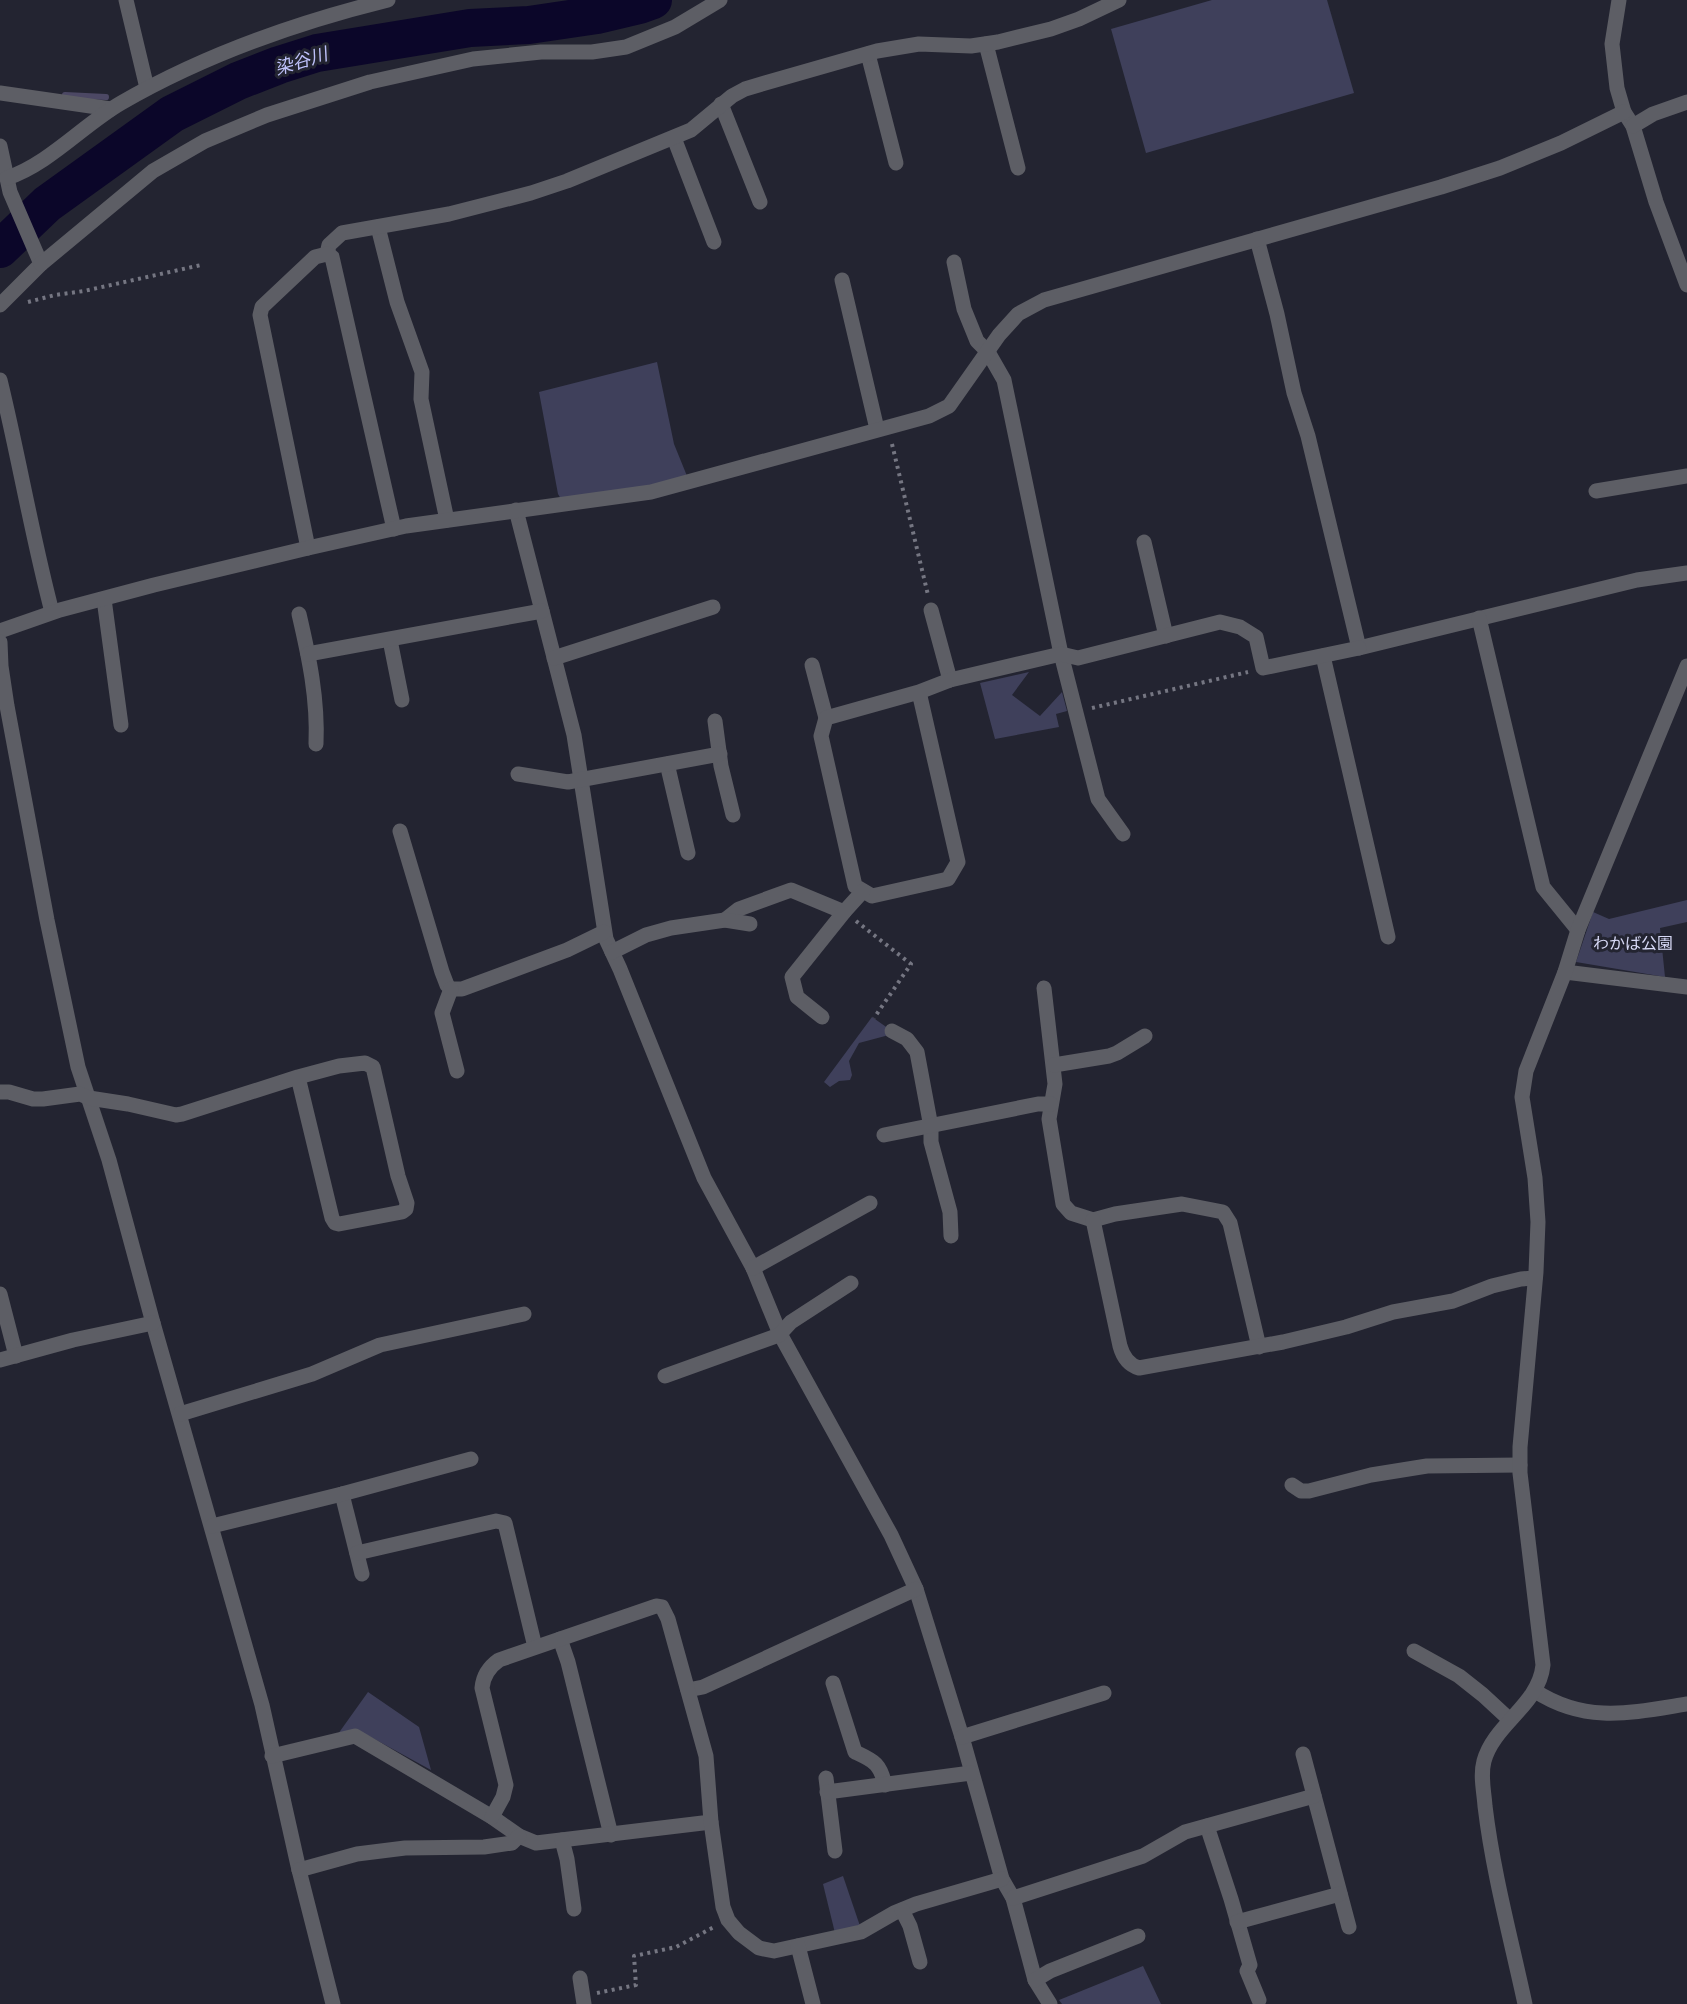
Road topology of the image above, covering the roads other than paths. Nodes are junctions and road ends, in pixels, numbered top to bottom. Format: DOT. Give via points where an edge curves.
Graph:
graph roads {
  1 [pos="126,0"];
  2 [pos="388,0"];
  3 [pos="720,0"];
  4 [pos="1119,0"];
  5 [pos="1619,0"];
  6 [pos="986,44"];
  7 [pos="868,54"];
  8 [pos="147,88"];
  9 [pos="0,93"];
  10 [pos="1687,102"];
  11 [pos="721,104"];
  12 [pos="111,109"];
  13 [pos="1624,112"];
  14 [pos="1633,126"];
  15 [pos="674,138"];
  16 [pos="0,146"];
  17 [pos="896,163"];
  18 [pos="1018,168"];
  19 [pos="8,194"];
  20 [pos="760,202"];
  21 [pos="378,227"];
  22 [pos="1257,239"];
  23 [pos="714,242"];
  24 [pos="327,254"];
  25 [pos="39,259"];
  26 [pos="954,262"];
  27 [pos="842,280"];
  28 [pos="1687,285"];
  29 [pos="0,305"];
  30 [pos="988,352"];
  31 [pos="0,380"];
  32 [pos="883,428"];
  33 [pos="1687,476"];
  34 [pos="1596,491"];
  35 [pos="516,510"];
  36 [pos="447,520"];
  37 [pos="394,529"];
  38 [pos="1144,542"];
  39 [pos="308,548"];
  40 [pos="1687,573"];
  41 [pos="104,599"];
  42 [pos="713,607"];
  43 [pos="931,610"];
  44 [pos="542,611"];
  45 [pos="52,612"];
  46 [pos="299,614"];
  47 [pos="1479,618"];
  48 [pos="0,631"];
  49 [pos="1166,636"];
  50 [pos="390,640"];
  51 [pos="0,642"];
  52 [pos="1359,648"];
  53 [pos="308,654"];
  54 [pos="1061,654"];
  55 [pos="1323,656"];
  56 [pos="554,658"];
  57 [pos="812,665"];
  58 [pos="1687,666"];
  59 [pos="951,680"];
  60 [pos="919,692"];
  61 [pos="402,700"];
  62 [pos="826,718"];
  63 [pos="715,721"];
  64 [pos="121,725"];
  65 [pos="316,744"];
  66 [pos="720,754"];
  67 [pos="668,764"];
  68 [pos="518,774"];
  69 [pos="582,780"];
  70 [pos="733,815"];
  71 [pos="400,831"];
  72 [pos="1123,834"];
  73 [pos="688,852"];
  74 [pos="863,891"];
  75 [pos="844,912"];
  76 [pos="725,920"];
  77 [pos="750,924"];
  78 [pos="1578,930"];
  79 [pos="604,933"];
  80 [pos="1388,937"];
  81 [pos="612,952"];
  82 [pos="1565,972"];
  83 [pos="1687,987"];
  84 [pos="1044,988"];
  85 [pos="451,989"];
  86 [pos="822,1017"];
  87 [pos="892,1031"];
  88 [pos="1145,1036"];
  89 [pos="1054,1065"];
  90 [pos="457,1071"];
  91 [pos="298,1077"];
  92 [pos="0,1092"];
  93 [pos="89,1098"];
  94 [pos="1051,1104"];
  95 [pos="931,1127"];
  96 [pos="884,1135"];
  97 [pos="870,1203"];
  98 [pos="1093,1220"];
  99 [pos="951,1236"];
  100 [pos="753,1268"];
  101 [pos="1536,1278"];
  102 [pos="850,1283"];
  103 [pos="0,1294"];
  104 [pos="524,1314"];
  105 [pos="153,1323"];
  106 [pos="780,1334"];
  107 [pos="1259,1347"];
  108 [pos="16,1356"];
  109 [pos="0,1360"];
  110 [pos="665,1376"];
  111 [pos="180,1414"];
  112 [pos="471,1459"];
  113 [pos="1520,1465"];
  114 [pos="1292,1485"];
  115 [pos="342,1494"];
  116 [pos="212,1526"];
  117 [pos="357,1553"];
  118 [pos="362,1574"];
  119 [pos="916,1589"];
  120 [pos="560,1639"];
  121 [pos="535,1647"];
  122 [pos="1414,1651"];
  123 [pos="833,1683"];
  124 [pos="688,1690"];
  125 [pos="1535,1691"];
  126 [pos="1104,1693"];
  127 [pos="1687,1704"];
  128 [pos="1510,1720"];
  129 [pos="962,1737"];
  130 [pos="1303,1754"];
  131 [pos="272,1756"];
  132 [pos="971,1773"];
  133 [pos="885,1785"];
  134 [pos="1314,1796"];
  135 [pos="492,1816"];
  136 [pos="711,1822"];
  137 [pos="1207,1826"];
  138 [pos="611,1834"];
  139 [pos="519,1836"];
  140 [pos="562,1840"];
  141 [pos="835,1851"];
  142 [pos="299,1870"];
  143 [pos="1002,1879"];
  144 [pos="1340,1894"];
  145 [pos="1012,1899"];
  146 [pos="573,1909"];
  147 [pos="902,1910"];
  148 [pos="1237,1922"];
  149 [pos="1349,1927"];
  150 [pos="1138,1936"];
  151 [pos="798,1946"];
  152 [pos="920,1962"];
  153 [pos="580,1978"];
  154 [pos="1035,1980"];
  155 [pos="583,2000"];
  156 [pos="1259,2000"];
  157 [pos="333,2004"];
  158 [pos="813,2004"];
  159 [pos="1050,2004"];
  160 [pos="1525,2004"];
  1 -- 8 [label="street"];
  2 -- 8 [label="street" via="277,32"];
  3 -- 25 [label="street" via="675,27 626,47 473,59 370,82 259,118 205,141 153,171"];
  4 -- 6 [label="street" via="1051,29"];
  5 -- 13 [label="street" via="1612,44"];
  6 -- 7 [label="street" via="920,44"];
  6 -- 18 [label="street"];
  7 -- 11 [label="street" via="745,89"];
  7 -- 17 [label="street"];
  8 -- 12 [label="street"];
  9 -- 12 [label="street"];
  10 -- 14 [label="street"];
  11 -- 15 [label="street" via="691,130"];
  11 -- 20 [label="street"];
  12 -- 19 [label="street" via="25,171"];
  13 -- 14 [label="street"];
  13 -- 22 [label="street" via="1500,168"];
  14 -- 28 [label="street"];
  15 -- 21 [label="street" via="531,193"];
  15 -- 23 [label="street"];
  16 -- 19 [label="street"];
  19 -- 25 [label="street"];
  21 -- 24 [label="street" via="342,233 329,245"];
  21 -- 36 [label="street" via="397,302 422,372 421,399"];
  22 -- 30 [label="street" via="1044,300 1018,314"];
  22 -- 52 [label="street"];
  24 -- 37 [label="street" via="332,257"];
  24 -- 39 [label="street" via="315,257 262,307 260,315"];
  25 -- 29 [label="street"];
  26 -- 30 [label="street" via="964,309 977,341"];
  27 -- 32 [label="street"];
  30 -- 32 [label="street" via="949,406 929,416"];
  30 -- 54 [label="street" via="1004,380"];
  31 -- 45 [label="street"];
  32 -- 35 [label="street" via="651,492"];
  33 -- 34 [label="street"];
  35 -- 36 [label="street"];
  35 -- 44 [label="street"];
  36 -- 37 [label="street"];
  37 -- 39 [label="street"];
  38 -- 49 [label="street"];
  39 -- 41 [label="street"];
  40 -- 47 [label="street" via="1637,580"];
  41 -- 45 [label="street"];
  41 -- 64 [label="street"];
  42 -- 56 [label="street"];
  43 -- 59 [label="street"];
  44 -- 50 [label="street"];
  44 -- 56 [label="street"];
  45 -- 48 [label="street"];
  46 -- 53 [label="street"];
  47 -- 52 [label="street"];
  47 -- 78 [label="street" via="1543,887"];
  49 -- 54 [label="street" via="1078,658"];
  49 -- 55 [label="street" via="1220,622 1240,627 1256,637 1263,668"];
  50 -- 53 [label="street"];
  50 -- 61 [label="street"];
  51 -- 93 [label="street" via="7,706 47,920 75,1055"];
  52 -- 55 [label="street"];
  53 -- 65 [label="street" via="317,717"];
  54 -- 59 [label="street"];
  54 -- 72 [label="street" via="1098,799"];
  55 -- 80 [label="street"];
  56 -- 69 [label="street"];
  57 -- 62 [label="street"];
  58 -- 78 [label="street"];
  59 -- 60 [label="street"];
  60 -- 62 [label="street"];
  60 -- 74 [label="street" via="958,862 948,879 872,896"];
  62 -- 74 [label="street" via="821,736 855,886"];
  63 -- 66 [label="street"];
  66 -- 67 [label="street"];
  66 -- 70 [label="street"];
  67 -- 69 [label="street"];
  67 -- 73 [label="street"];
  68 -- 69 [label="street" via="561,782"];
  69 -- 79 [label="street"];
  71 -- 85 [label="street" via="441,972"];
  74 -- 75 [label="street"];
  75 -- 76 [label="street" via="791,890 739,909"];
  75 -- 86 [label="street" via="792,977 797,997"];
  76 -- 77 [label="street"];
  76 -- 81 [label="street" via="658,930"];
  78 -- 82 [label="street"];
  79 -- 81 [label="street"];
  79 -- 85 [label="street" via="472,986"];
  81 -- 100 [label="street" via="704,1178"];
  82 -- 83 [label="street"];
  82 -- 101 [label="street" via="1523,1084 1523,1112 1537,1195"];
  84 -- 89 [label="street"];
  85 -- 90 [label="street" via="442,1013"];
  87 -- 95 [label="street" via="907,1039 917,1052"];
  88 -- 89 [label="street" via="1117,1053"];
  89 -- 94 [label="street"];
  91 -- 91 [label="street" via="365,1063 373,1067 406,1209 335,1223"];
  91 -- 93 [label="street" via="176,1114"];
  92 -- 93 [label="street" via="33,1099 80,1094"];
  93 -- 105 [label="street"];
  94 -- 95 [label="street"];
  94 -- 98 [label="street" via="1049,1119 1063,1204 1071,1213"];
  95 -- 96 [label="street"];
  95 -- 99 [label="street" via="931,1142 950,1212"];
  97 -- 100 [label="street"];
  98 -- 107 [label="street" via="1175,1204 1223,1212 1230,1223"];
  98 -- 107 [label="street" via="1122,1355 1133,1366"];
  100 -- 106 [label="street"];
  101 -- 107 [label="street"];
  101 -- 113 [label="street"];
  102 -- 106 [label="street" via="791,1322"];
  103 -- 108 [label="street"];
  104 -- 111 [label="street" via="380,1345 312,1374"];
  105 -- 108 [label="street"];
  105 -- 111 [label="street"];
  106 -- 110 [label="street"];
  106 -- 119 [label="street" via="891,1535"];
  108 -- 109 [label="street"];
  111 -- 116 [label="street"];
  112 -- 115 [label="street"];
  113 -- 114 [label="street" via="1427,1466 1309,1491"];
  113 -- 125 [label="street" via="1543,1665"];
  115 -- 116 [label="street"];
  115 -- 117 [label="street"];
  116 -- 131 [label="street" via="262,1705"];
  117 -- 118 [label="street"];
  117 -- 121 [label="street" via="496,1521 505,1523"];
  119 -- 124 [label="street"];
  119 -- 129 [label="street"];
  120 -- 121 [label="street"];
  120 -- 124 [label="street" via="650,1607 662,1607"];
  120 -- 138 [label="street"];
  121 -- 135 [label="street" via="498,1660 482,1682 506,1785"];
  122 -- 128 [label="street" via="1459,1676"];
  123 -- 133 [label="street" via="855,1752 876,1762"];
  124 -- 136 [label="street" via="708,1765"];
  125 -- 127 [label="street" via="1567,1707 1599,1714"];
  125 -- 128 [label="street"];
  126 -- 129 [label="street"];
  128 -- 160 [label="street" via="1491,1743 1482,1773 1489,1835"];
  129 -- 132 [label="street"];
  130 -- 134 [label="street"];
  131 -- 135 [label="street" via="355,1736"];
  131 -- 142 [label="street"];
  132 -- 133 [label="street"];
  132 -- 143 [label="street"];
  133 -- 141 [label="street" via="826,1785"];
  134 -- 137 [label="street"];
  134 -- 144 [label="street"];
  135 -- 139 [label="street"];
  136 -- 138 [label="street"];
  136 -- 151 [label="street" via="728,1920 759,1948 774,1951"];
  137 -- 145 [label="street" via="1185,1832 1143,1856"];
  137 -- 148 [label="street"];
  138 -- 140 [label="street"];
  139 -- 140 [label="street" via="536,1843"];
  139 -- 142 [label="street" via="512,1843 484,1847 405,1848 357,1854"];
  140 -- 146 [label="street"];
  142 -- 157 [label="street"];
  143 -- 145 [label="street"];
  143 -- 147 [label="street"];
  144 -- 148 [label="street"];
  144 -- 149 [label="street"];
  145 -- 154 [label="street"];
  147 -- 151 [label="street" via="861,1932"];
  147 -- 152 [label="street"];
  148 -- 156 [label="street" via="1250,1965 1246,1971"];
  150 -- 154 [label="street"];
  151 -- 158 [label="street"];
  153 -- 155 [label="street"];
  154 -- 159 [label="street"];
}
